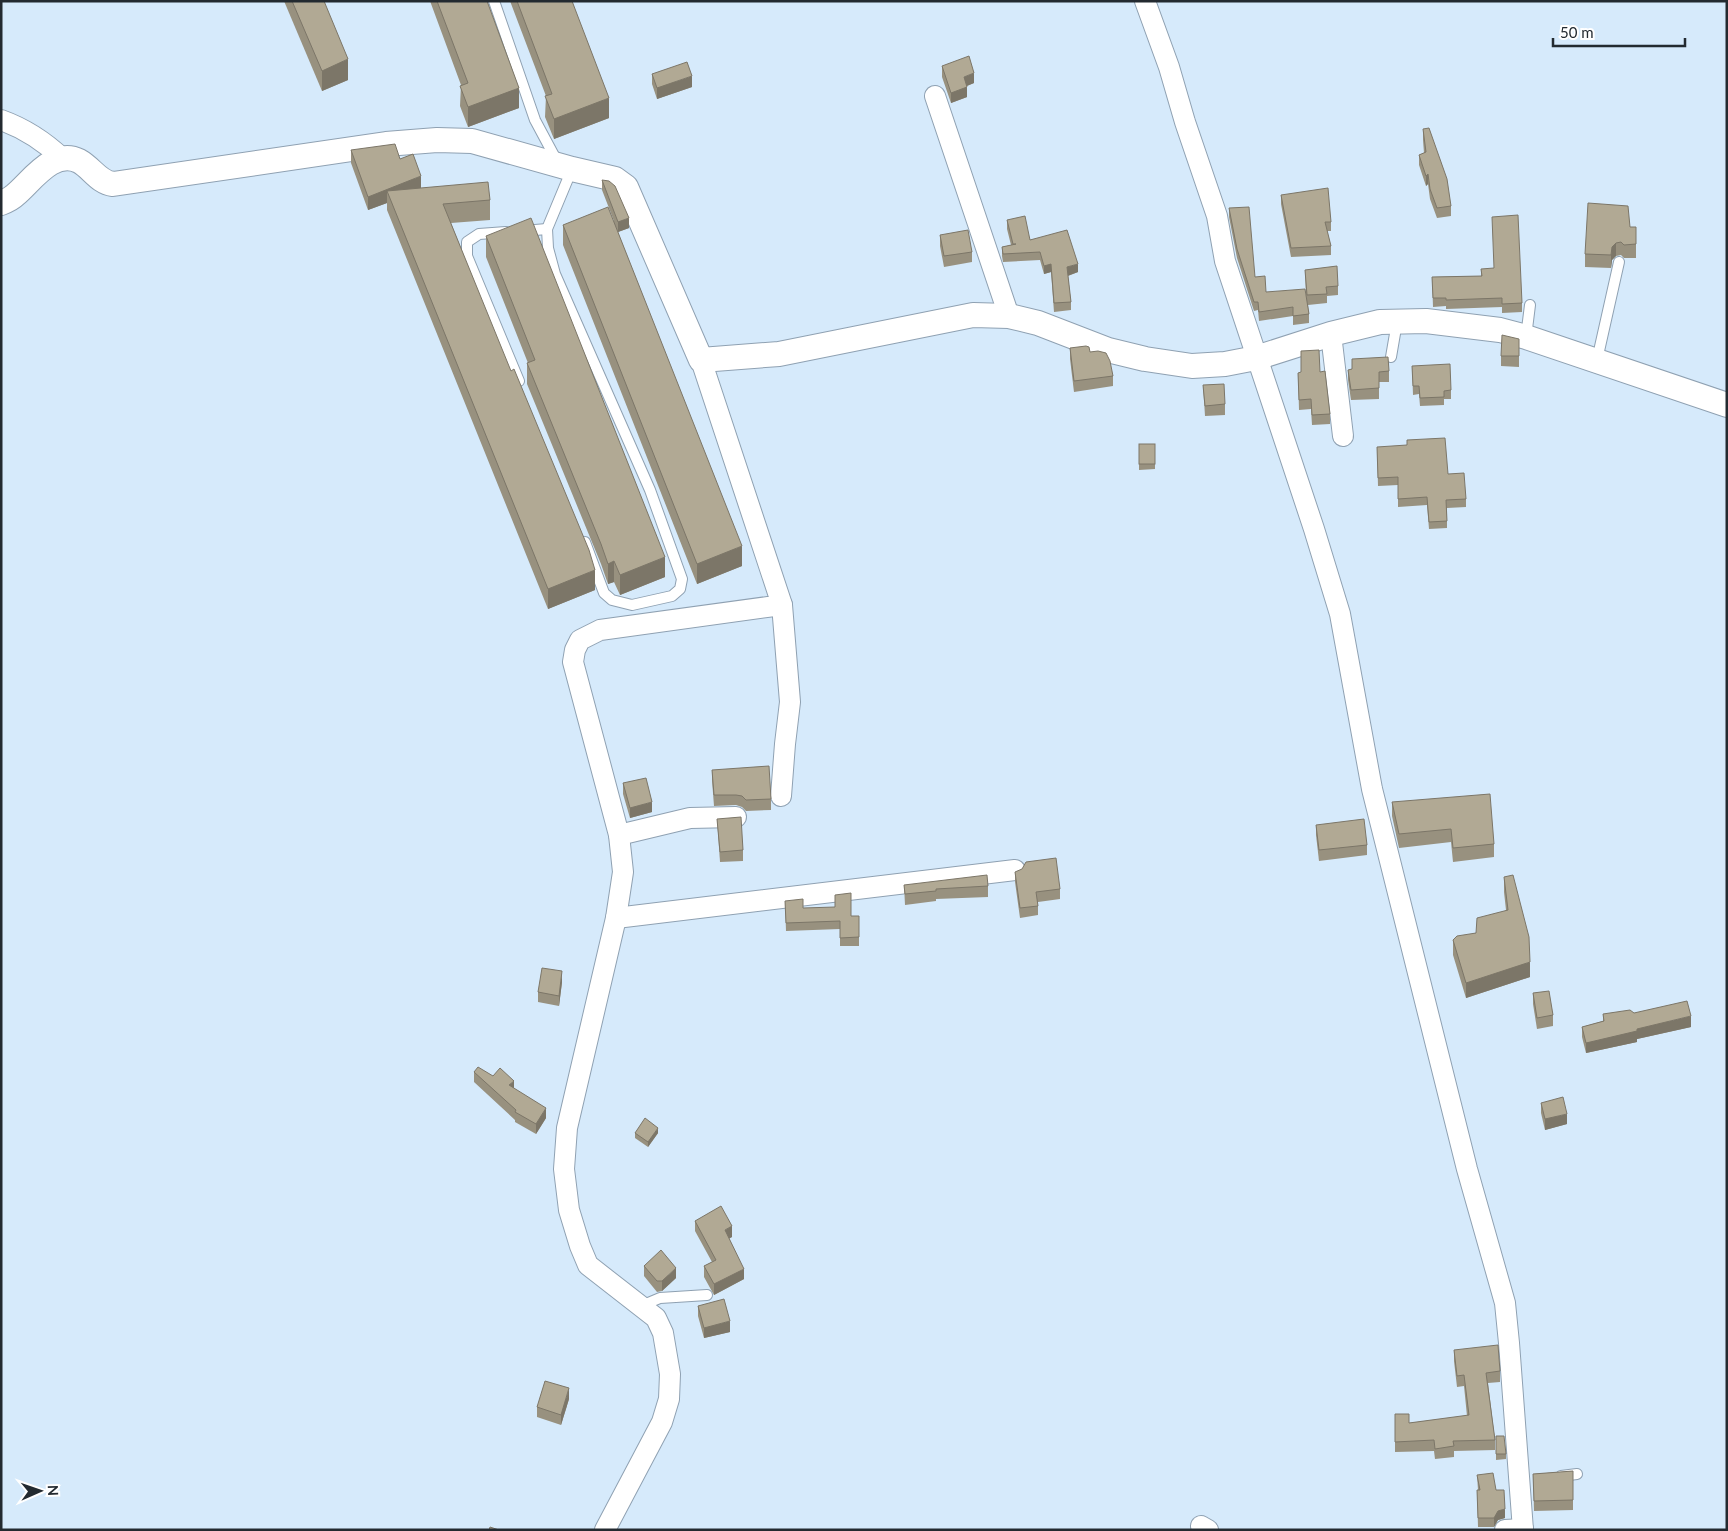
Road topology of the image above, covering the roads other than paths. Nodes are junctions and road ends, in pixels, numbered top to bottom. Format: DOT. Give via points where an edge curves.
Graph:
graph roads {
  1 [pos="494,1"];
  2 [pos="1145,1"];
  3 [pos="935,96"];
  4 [pos="1,120"];
  5 [pos="63,159"];
  6 [pos="566,168"];
  7 [pos="1,203"];
  8 [pos="547,229"];
  9 [pos="1619,262"];
  10 [pos="1530,306"];
  11 [pos="1009,316"];
  12 [pos="1397,322"];
  13 [pos="1331,334"];
  14 [pos="1526,337"];
  15 [pos="1391,357"];
  16 [pos="1256,358"];
  17 [pos="701,360"];
  18 [pos="1597,360"];
  19 [pos="524,393"];
  20 [pos="1727,405"];
  21 [pos="1343,436"];
  22 [pos="580,530"];
  23 [pos="782,605"];
  24 [pos="781,796"];
  25 [pos="736,817"];
  26 [pos="619,835"];
  27 [pos="1014,870"];
  28 [pos="616,918"];
  29 [pos="707,1295"];
  30 [pos="641,1306"];
  31 [pos="1577,1474"];
  32 [pos="1548,1477"];
  33 [pos="605,1530"];
  34 [pos="1505,1530"];
  35 [pos="1523,1530"];
  1 -- 6 [label="lane" via="535,120"];
  2 -- 16 [label="street" via="1217,216 1225,261"];
  3 -- 11 [label="street"];
  4 -- 5 [label="street" via="43,140"];
  5 -- 6 [label="street" via="78,161 105,183 113,184 386,144 437,140 472,141"];
  5 -- 7 [label="street" via="46,166 13,197"];
  6 -- 8 [label="lane"];
  6 -- 17 [label="street" via="615,179 626,187"];
  8 -- 19 [label="lane" via="479,234 467,242 467,256"];
  8 -- 22 [label="lane" via="555,274 650,490 682,579 680,590 672,596 632,605 612,600 604,593"];
  9 -- 18 [label="lane"];
  10 -- 14 [label="lane"];
  11 -- 16 [label="street" via="1038,323 1108,350 1192,366"];
  11 -- 17 [label="street" via="973,316 779,354"];
  12 -- 13 [label="street" via="1380,322"];
  12 -- 14 [label="street" via="1426,321 1500,330"];
  12 -- 15 [label="lane"];
  13 -- 16 [label="street"];
  13 -- 21 [label="street"];
  14 -- 18 [label="street"];
  16 -- 35 [label="street" via="1340,614 1372,789 1467,1169 1505,1303 1524,1479"];
  17 -- 23 [label="street"];
  18 -- 20 [label="street"];
  23 -- 24 [label="street" via="790,702"];
  23 -- 26 [label="street" via="600,630 580,640 573,662"];
  25 -- 26 [label="street" via="690,818"];
  26 -- 28 [label="street" via="623,872"];
  27 -- 28 [label="street"];
  28 -- 30 [label="street" via="567,1128 564,1169 569,1210 588,1265"];
  29 -- 30 [label="lane" via="660,1298"];
  30 -- 33 [label="street" via="656,1318 664,1333 670,1374 669,1399 662,1422"];
  31 -- 32 [label="lane"];
  34 -- 35 [label="street"];
}
